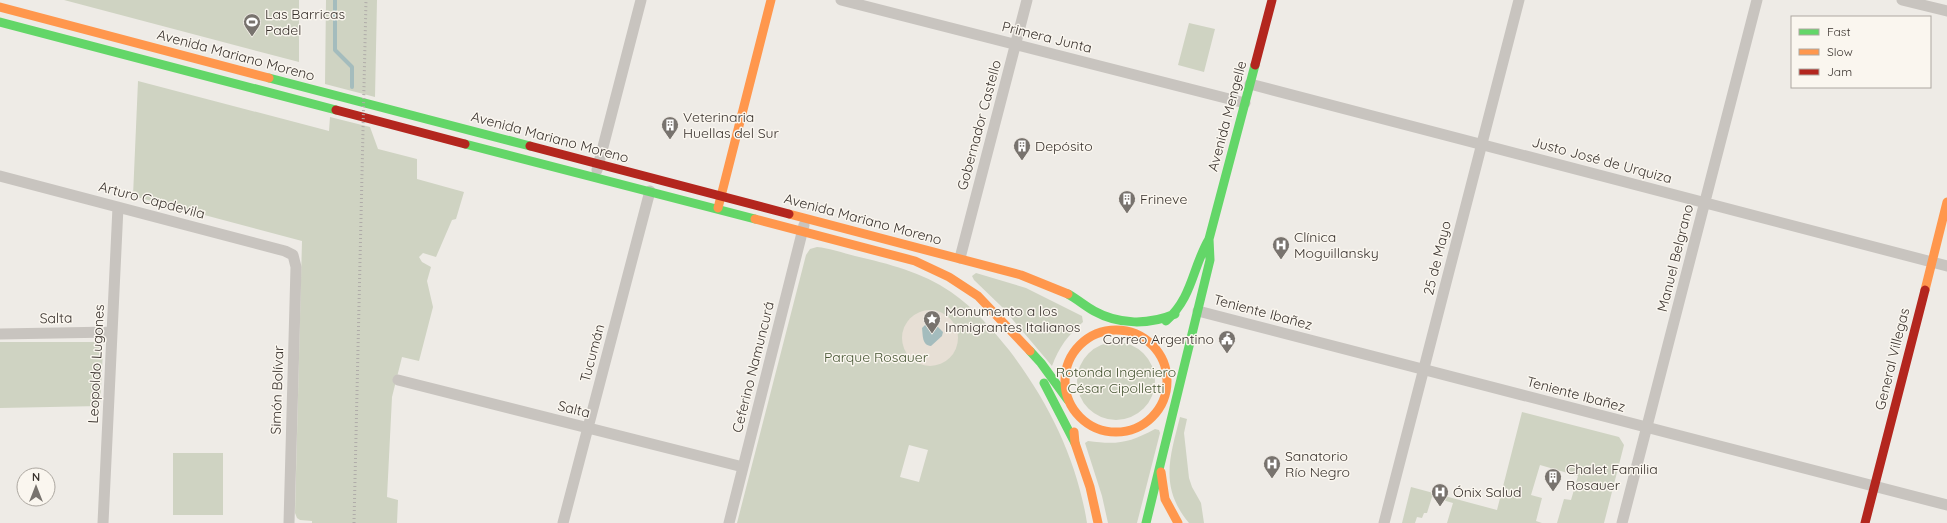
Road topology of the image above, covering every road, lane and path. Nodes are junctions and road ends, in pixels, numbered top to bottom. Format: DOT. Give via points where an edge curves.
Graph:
graph roads {
  1 [pos="641,0"];
  2 [pos="771,0"];
  3 [pos="841,0"];
  4 [pos="1027,0"];
  5 [pos="1272,0"];
  6 [pos="1519,0"];
  7 [pos="1757,0"];
  8 [pos="1902,0"];
  9 [pos="0,7"];
  10 [pos="1947,11"];
  11 [pos="0,22"];
  12 [pos="1016,45"];
  13 [pos="1250,84"];
  14 [pos="1245,104"];
  15 [pos="1482,144"];
  16 [pos="598,164"];
  17 [pos="0,176"];
  18 [pos="595,177"];
  19 [pos="650,191"];
  20 [pos="721,196"];
  21 [pos="1705,202"];
  22 [pos="1947,202"];
  23 [pos="118,207"];
  24 [pos="718,209"];
  25 [pos="805,218"];
  26 [pos="802,231"];
  27 [pos="1209,239"];
  28 [pos="294,258"];
  29 [pos="960,258"];
  30 [pos="1932,262"];
  31 [pos="1947,266"];
  32 [pos="1087,307"];
  33 [pos="1198,311"];
  34 [pos="1175,314"];
  35 [pos="1120,330"];
  36 [pos="112,332"];
  37 [pos="1132,332"];
  38 [pos="0,334"];
  39 [pos="1015,337"];
  40 [pos="1188,351"];
  41 [pos="1423,370"];
  42 [pos="398,380"];
  43 [pos="1166,389"];
  44 [pos="1164,399"];
  45 [pos="1068,400"];
  46 [pos="1075,412"];
  47 [pos="588,428"];
  48 [pos="1647,428"];
  49 [pos="1166,441"];
  50 [pos="1075,444"];
  51 [pos="1160,462"];
  52 [pos="743,467"];
  53 [pos="1874,486"];
  54 [pos="1947,506"];
  55 [pos="103,523"];
  56 [pos="289,523"];
  57 [pos="563,523"];
  58 [pos="729,523"];
  59 [pos="1098,523"];
  60 [pos="1146,523"];
  61 [pos="1178,523"];
  62 [pos="1384,523"];
  63 [pos="1622,523"];
  64 [pos="1864,523"];
  1 -- 16 [label="street"];
  2 -- 20 [label="main road"];
  3 -- 12 [label="street, Primera Junta"];
  4 -- 12 [label="street, Gobernador Castello"];
  5 -- 13 [label="main road, Avenida Mengelle"];
  6 -- 15 [label="street, 25 de Mayo"];
  7 -- 21 [label="street, Manuel Belgrano"];
  8 -- 10 [label="street"];
  9 -- 16 [label="main road, Avenida Mariano Moreno"];
  11 -- 18 [label="main road, Avenida Mariano Moreno"];
  12 -- 14 [label="street, Primera Junta"];
  12 -- 29 [label="street, Gobernador Castello"];
  13 -- 14 [label="main road, Avenida Mengelle"];
  13 -- 15 [label="street, Justo José de Urquiza"];
  14 -- 27 [label="main road, Avenida Mengelle"];
  15 -- 21 [label="street, Justo José de Urquiza"];
  15 -- 41 [label="street, 25 de Mayo"];
  16 -- 18 [label="street"];
  16 -- 20 [label="main road, Avenida Mariano Moreno"];
  17 -- 23 [label="street, Arturo Capdevila"];
  18 -- 19 [label="main road, Avenida Mariano Moreno"];
  19 -- 24 [label="main road, Avenida Mariano Moreno"];
  19 -- 47 [label="street, Tucumán"];
  20 -- 24 [label="main road"];
  20 -- 25 [label="main road, Avenida Mariano Moreno"];
  21 -- 30 [label="street, Justo José de Urquiza"];
  21 -- 48 [label="street, Manuel Belgrano"];
  22 -- 30 [label="main road, General Villegas"];
  23 -- 28 [label="street, Arturo Capdevila" via="285,251"];
  23 -- 36 [label="street, Leopoldo Lugones"];
  24 -- 26 [label="main road, Avenida Mariano Moreno"];
  25 -- 26 [label="street, Ceferino Namuncurá"];
  25 -- 29 [label="main road, Avenida Mariano Moreno"];
  26 -- 39 [label="main road, Avenida Mariano Moreno" via="906,258 936,269 978,296"];
  26 -- 52 [label="street, Ceferino Namuncurá"];
  27 -- 33 [label="main road, Avenida Mengelle" via="1211,257"];
  27 -- 34 [label="main road, Avenida Mengelle" via="1199,254 1187,298"];
  28 -- 56 [label="street, Simón Bolívar" via="296,267"];
  29 -- 32 [label="main road, Avenida Mariano Moreno" via="1037,280 1071,296"];
  30 -- 31 [label="street, Justo José de Urquiza"];
  30 -- 53 [label="main road, General Villegas"];
  32 -- 34 [label="main road, Avenida Mariano Moreno" via="1111,318 1130,322 1156,321"];
  32 -- 35 [label="main road, Avenida Mariano Moreno"];
  33 -- 40 [label="main road, Avenida Mengelle"];
  33 -- 41 [label="street, Teniente Ibañez"];
  34 -- 37 [label="main road, Avenida Mengelle" via="1160,325"];
  35 -- 37 [label="main road"];
  35 -- 45 [label="main road" via="1094,334 1074,351 1065,375"];
  36 -- 38 [label="street, Salta"];
  36 -- 55 [label="street, Leopoldo Lugones"];
  37 -- 43 [label="main road" via="1150,343 1162,359"];
  39 -- 45 [label="main road, Avenida Mariano Moreno" via="1044,366"];
  39 -- 50 [label="main road, Avenida Mariano Moreno" via="1054,400"];
  40 -- 43 [label="main road, Avenida Mengelle"];
  40 -- 49 [label="main road, Avenida Mengelle"];
  41 -- 48 [label="street, Teniente Ibañez"];
  41 -- 62 [label="street, 25 de Mayo"];
  42 -- 47 [label="street, Salta"];
  43 -- 44 [label="main road"];
  44 -- 46 [label="main road" via="1155,413 1143,424 1119,432 1095,427"];
  44 -- 49 [label="main road"];
  45 -- 46 [label="main road"];
  46 -- 50 [label="main road"];
  47 -- 52 [label="street, Salta"];
  47 -- 57 [label="street, Tucumán"];
  48 -- 53 [label="street, Teniente Ibañez"];
  48 -- 63 [label="street, Manuel Belgrano"];
  49 -- 51 [label="main road, Avenida Mengelle"];
  50 -- 59 [label="main road" via="1089,482"];
  51 -- 60 [label="main road, Avenida Mengelle"];
  51 -- 61 [label="main road" via="1163,494"];
  52 -- 58 [label="street, Ceferino Namuncurá"];
  53 -- 54 [label="street, Teniente Ibañez"];
  53 -- 64 [label="main road, General Villegas"];
}
